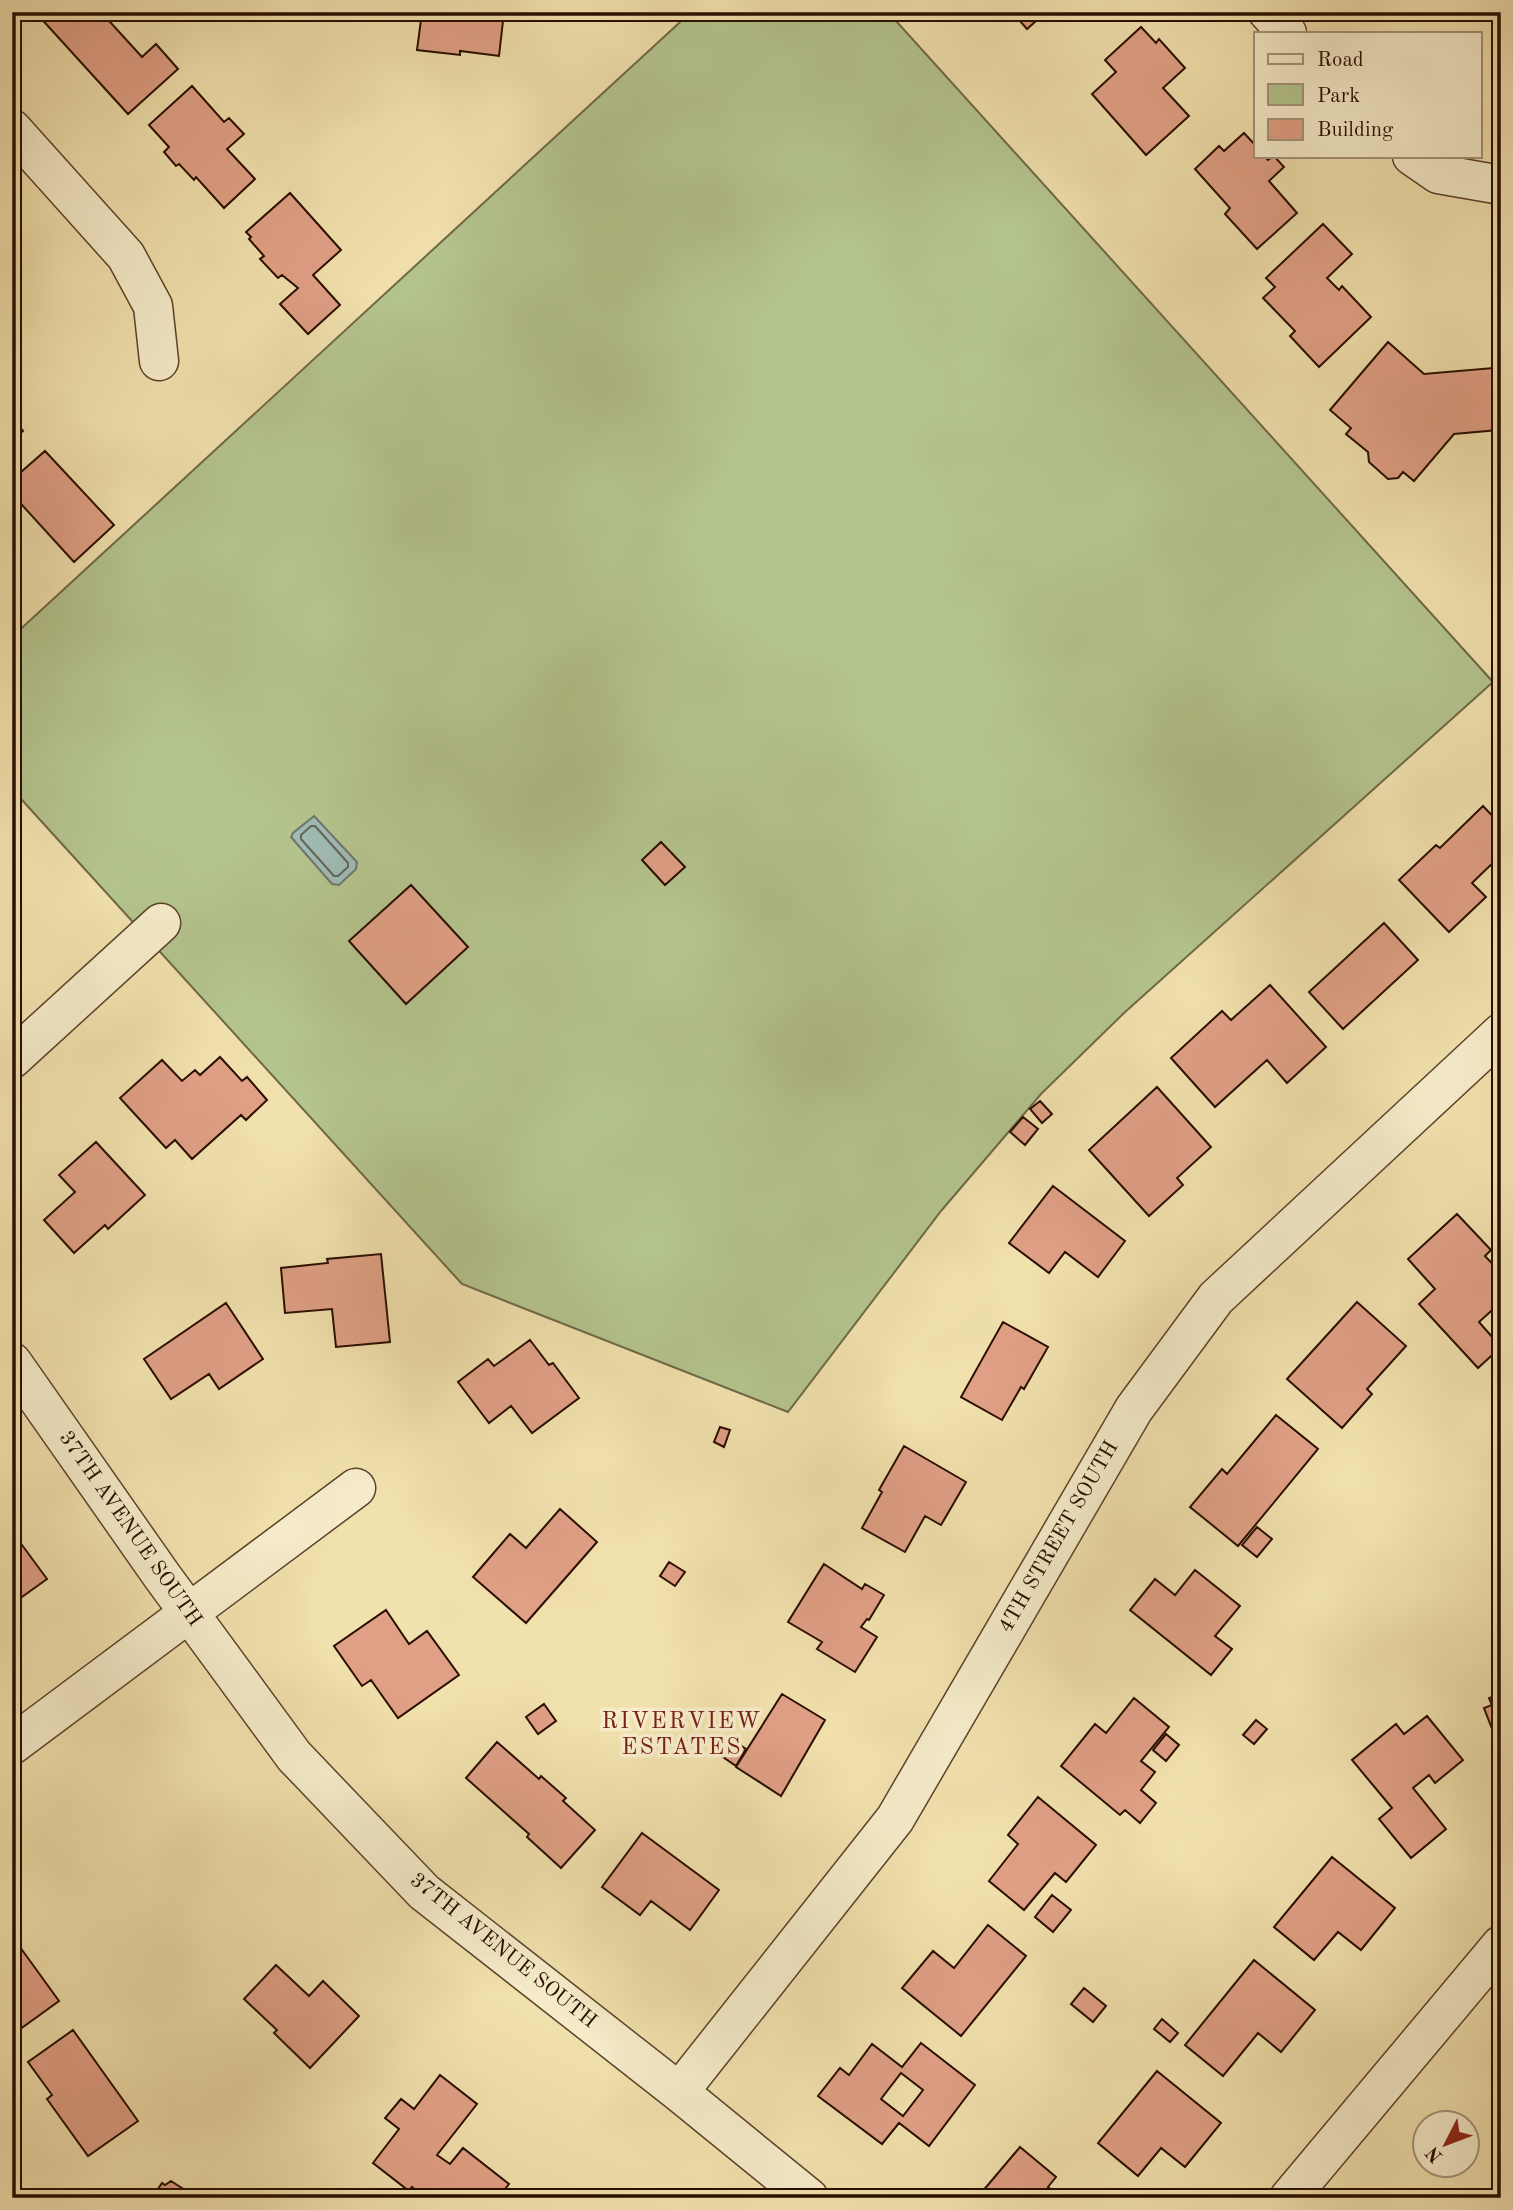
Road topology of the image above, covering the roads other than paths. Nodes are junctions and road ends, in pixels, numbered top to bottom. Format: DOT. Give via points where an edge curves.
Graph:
graph roads {
  1 [pos="1268,12"];
  2 [pos="1286,32"];
  3 [pos="12,129"];
  4 [pos="1415,158"];
  5 [pos="1501,186"];
  6 [pos="159,361"];
  7 [pos="162,923"];
  8 [pos="1501,1033"];
  9 [pos="12,1059"];
  10 [pos="12,1362"];
  11 [pos="356,1488"];
  12 [pos="188,1613"];
  13 [pos="12,1745"];
  14 [pos="1501,1945"];
  15 [pos="679,2092"];
  16 [pos="809,2198"];
  17 [pos="1289,2198"];
  1 -- 2 [label="street"];
  3 -- 6 [label="street" via="126,256 153,306"];
  4 -- 5 [label="street" via="1438,174"];
  7 -- 9 [label="street"];
  8 -- 15 [label="street, 4TH STREET SOUTH" via="1216,1298 1134,1409 895,1819"];
  10 -- 12 [label="street, 37TH AVENUE SOUTH"];
  11 -- 12 [label="street"];
  12 -- 13 [label="street"];
  12 -- 15 [label="street, 37TH AVENUE SOUTH" via="294,1756 424,1892"];
  14 -- 17 [label="street"];
  15 -- 16 [label="street, 37TH AVENUE SOUTH"];
}
